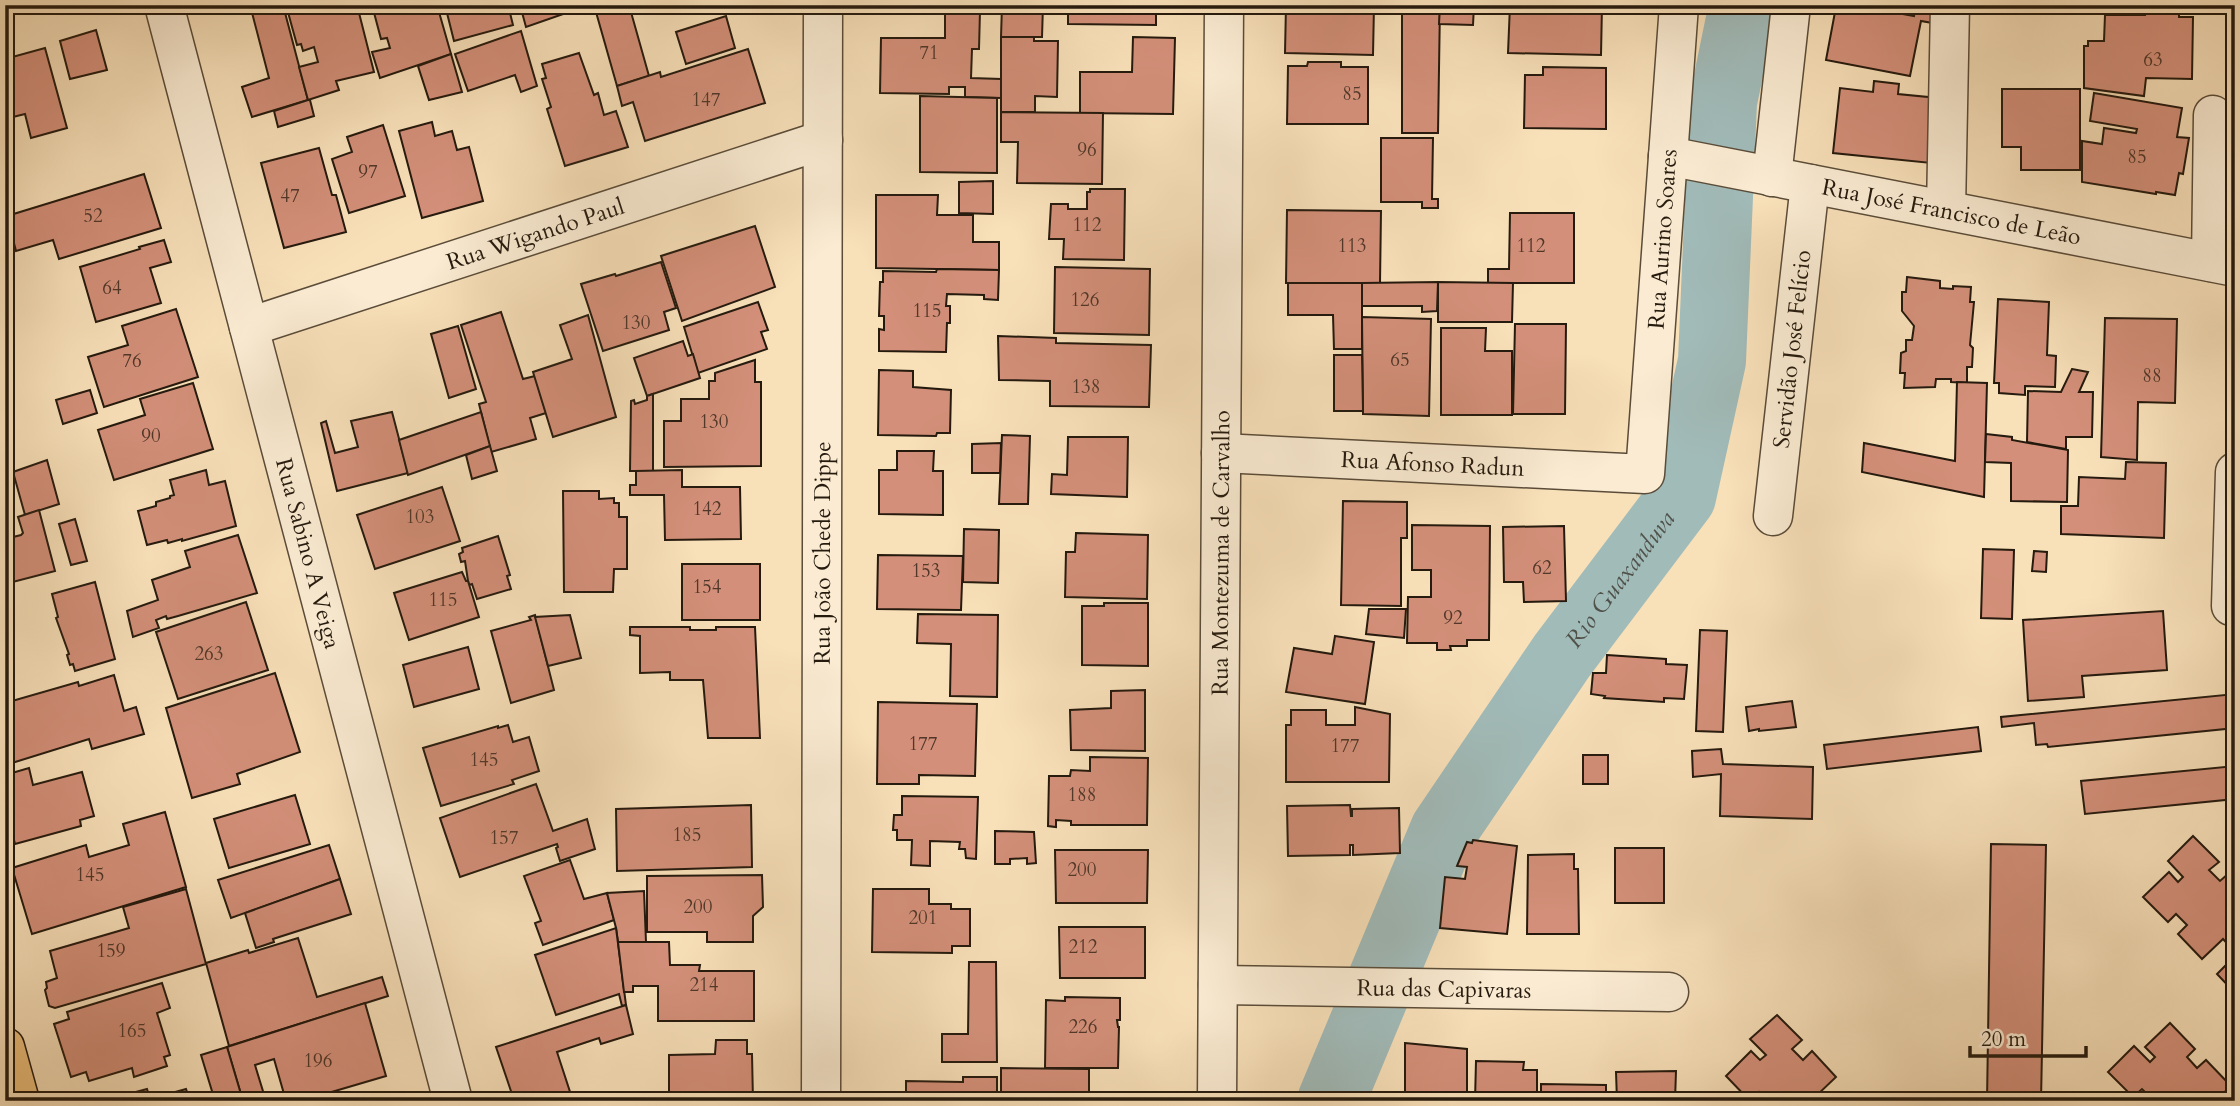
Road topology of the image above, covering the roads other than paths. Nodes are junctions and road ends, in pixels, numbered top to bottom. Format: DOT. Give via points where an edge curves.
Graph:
graph roads {
  1 [pos="164,5"];
  2 [pos="823,5"];
  3 [pos="1223,5"];
  4 [pos="1679,5"];
  5 [pos="1791,5"];
  6 [pos="1950,5"];
  7 [pos="2213,115"];
  8 [pos="823,140"];
  9 [pos="1683,159"];
  10 [pos="1756,173"];
  11 [pos="1810,184"];
  12 [pos="1946,210"];
  13 [pos="2223,264"];
  14 [pos="249,327"];
  15 [pos="1221,453"];
  16 [pos="2235,472"];
  17 [pos="1646,474"];
  18 [pos="1773,516"];
  19 [pos="2231,606"];
  20 [pos="1217,985"];
  21 [pos="1670,992"];
  22 [pos="5,1047"];
  23 [pos="20,1101"];
  24 [pos="453,1101"];
  25 [pos="821,1101"];
  26 [pos="1217,1101"];
  1 -- 14 [label="street, Rua Sabino A Veiga"];
  2 -- 8 [label="street, Rua João Chede Dippe"];
  3 -- 15 [label="street, Rua Montezuma de Carvalho"];
  4 -- 9 [label="street, Rua Aurino Soares"];
  5 -- 10 [label="street"];
  6 -- 12 [label="street"];
  7 -- 13 [label="street"];
  8 -- 14 [label="street, Rua Wigando Paul"];
  8 -- 25 [label="street, Rua João Chede Dippe"];
  9 -- 10 [label="street, Rua José Francisco de Leão"];
  9 -- 17 [label="street, Rua Aurino Soares"];
  10 -- 11 [label="street, Rua José Francisco de Leão"];
  11 -- 12 [label="street, Rua José Francisco de Leão"];
  11 -- 18 [label="street, Servidão José Felício"];
  12 -- 13 [label="street, Rua José Francisco de Leão"];
  14 -- 24 [label="street, Rua Sabino A Veiga"];
  15 -- 17 [label="street, Rua Afonso Radun"];
  15 -- 20 [label="street, Rua Montezuma de Carvalho"];
  16 -- 19 [label="street"];
  20 -- 21 [label="street, Rua das Capivaras"];
  20 -- 26 [label="street, Rua Montezuma de Carvalho"];
  22 -- 23 [label="main road"];
}
